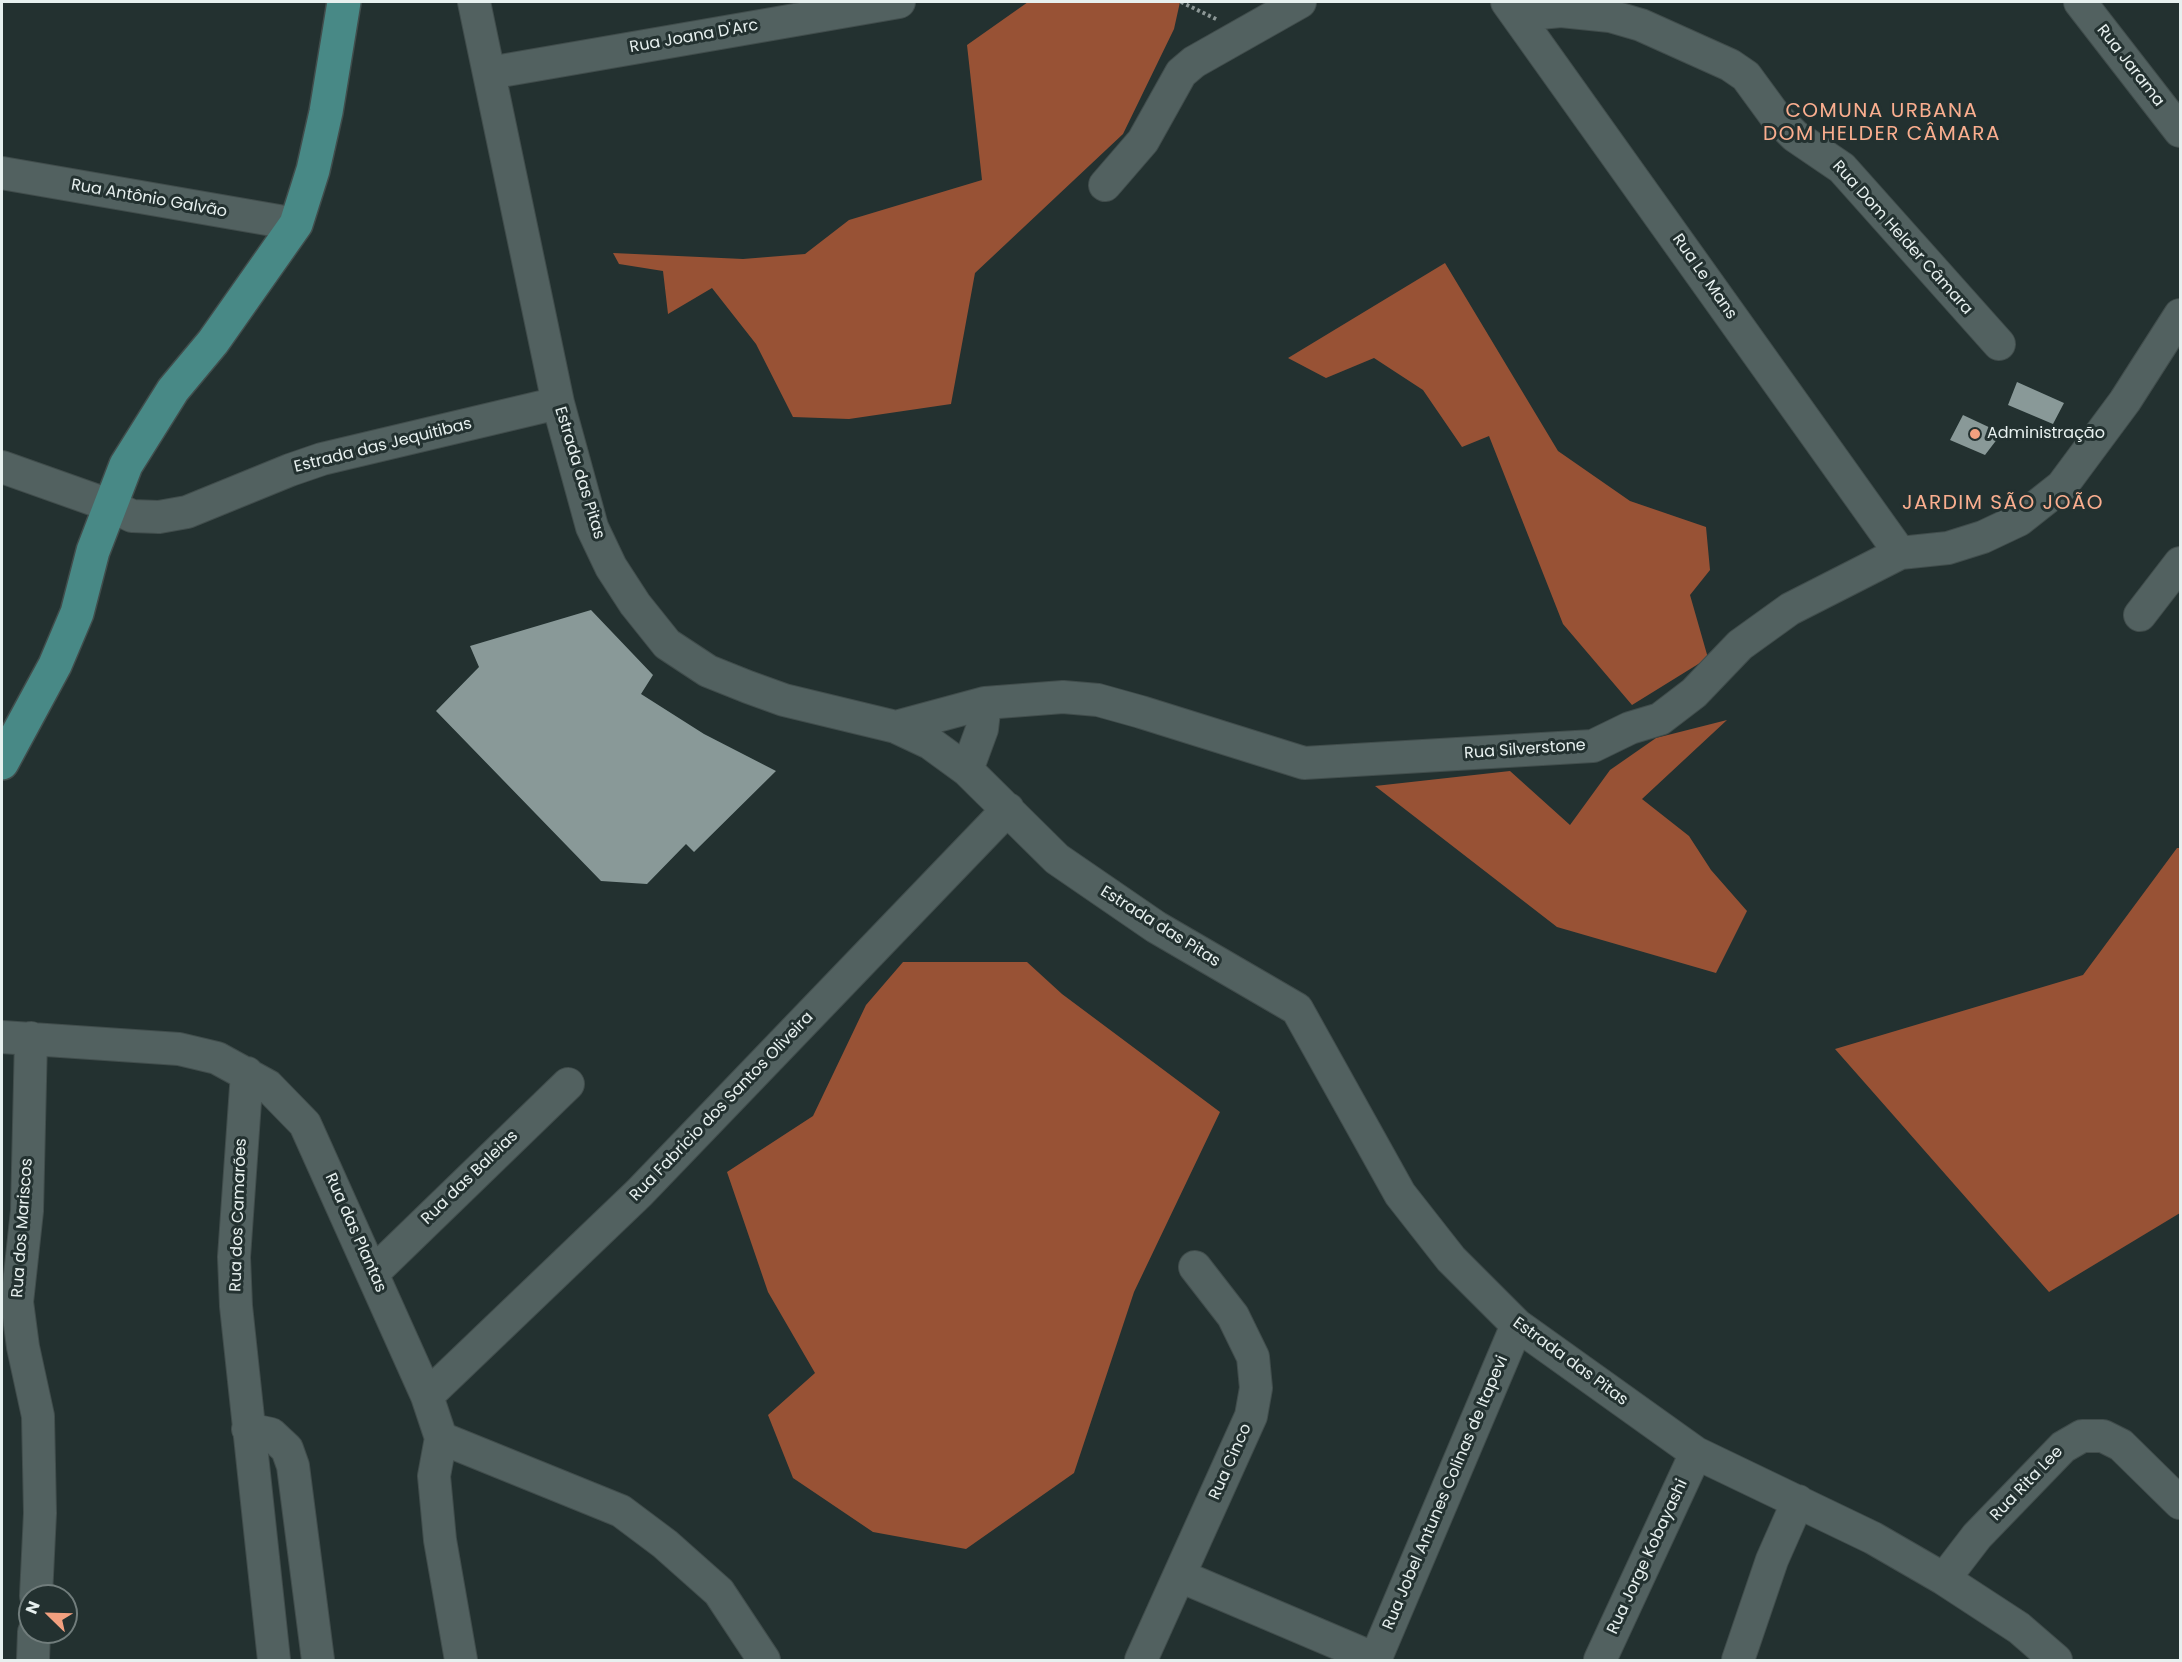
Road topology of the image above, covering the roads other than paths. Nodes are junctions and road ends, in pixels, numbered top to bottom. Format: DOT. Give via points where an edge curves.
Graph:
graph roads {
  1 [pos="344,2"];
  2 [pos="474,2"];
  3 [pos="899,2"];
  4 [pos="1300,2"];
  5 [pos="2080,2"];
  6 [pos="1512,8"];
  7 [pos="489,73"];
  8 [pos="2181,131"];
  9 [pos="2,173"];
  10 [pos="1106,185"];
  11 [pos="296,224"];
  12 [pos="2181,315"];
  13 [pos="1999,344"];
  14 [pos="558,403"];
  15 [pos="2,467"];
  16 [pos="109,505"];
  17 [pos="1900,554"];
  18 [pos="2181,563"];
  19 [pos="2140,615"];
  20 [pos="985,703"];
  21 [pos="896,727"];
  22 [pos="2,763"];
  23 [pos="968,770"];
  24 [pos="1008,809"];
  25 [pos="16,1037"];
  26 [pos="247,1073"];
  27 [pos="568,1084"];
  28 [pos="1195,1267"];
  29 [pos="373,1273"];
  30 [pos="1517,1325"];
  31 [pos="427,1396"];
  32 [pos="248,1429"];
  33 [pos="441,1438"];
  34 [pos="1696,1453"];
  35 [pos="1798,1501"];
  36 [pos="2181,1503"];
  37 [pos="1180,1576"];
  38 [pos="1944,1579"];
  39 [pos="37,1584"];
  40 [pos="34,1644"];
  41 [pos="33,1660"];
  42 [pos="274,1660"];
  43 [pos="318,1660"];
  44 [pos="461,1660"];
  45 [pos="764,1660"];
  46 [pos="1142,1660"];
  47 [pos="1375,1660"];
  48 [pos="1600,1660"];
  49 [pos="1738,1660"];
  50 [pos="2056,1660"];
  1 -- 11 [label="main road" via="326,112"];
  2 -- 7 [label="street"];
  3 -- 7 [label="street, Rua Joana D'Arc"];
  4 -- 10 [label="street" via="1181,73 1143,141"];
  5 -- 8 [label="street, Rua Jarama"];
  6 -- 13 [label="street, Rua Dom Helder Câmara" via="1610,16 1641,25 1730,64 1746,76 1795,136 1842,168"];
  6 -- 17 [label="street, Rua Le Mans"];
  7 -- 14 [label="street, Estrada das Pitas"];
  9 -- 11 [label="street, Rua Antônio Galvão"];
  11 -- 16 [label="main road" via="213,342 173,390 126,465"];
  12 -- 17 [label="street, Rua Silverstone" via="2125,401 2062,486 2019,520 1983,537 1948,548"];
  14 -- 16 [label="street, Estrada das Jequitibas" via="322,459 187,512 132,516"];
  14 -- 21 [label="street, Estrada das Pitas" via="592,527 611,567 667,644 708,671 784,700"];
  15 -- 16 [label="street, Estrada das Jequitibas"];
  16 -- 22 [label="main road" via="77,613 55,665"];
  17 -- 20 [label="street, Rua Silverstone" via="1764,626 1694,693 1660,718 1593,746 1304,764 1098,700 1064,697"];
  18 -- 19 [label="street"];
  20 -- 21 [label="street, Rua Silverstone"];
  20 -- 23 [label="street" via="982,729"];
  21 -- 23 [label="street, Estrada das Pitas" via="930,743"];
  23 -- 24 [label="street, Estrada das Pitas"];
  24 -- 30 [label="street, Estrada das Pitas" via="1057,860 1156,927 1297,1010 1401,1194 1451,1259"];
  24 -- 31 [label="street, Rua Fabricio dos Santos Oliveira" via="639,1194"];
  25 -- 26 [label="street, Rua das Plantas" via="180,1049 217,1058"];
  25 -- 39 [label="street, Rua dos Mariscos" via="27,1211 17,1302 38,1416"];
  26 -- 29 [label="street, Rua das Plantas" via="268,1086 306,1124"];
  26 -- 32 [label="street, Rua dos Camarões" via="234,1257"];
  27 -- 29 [label="street, Rua das Baleias"];
  28 -- 37 [label="street, Rua Cinco" via="1233,1316 1252,1357 1256,1388 1251,1416"];
  29 -- 31 [label="street, Rua das Plantas"];
  30 -- 34 [label="street, Estrada das Pitas"];
  30 -- 47 [label="street, Rua Jobel Antunes Colinas de Itapevi"];
  31 -- 33 [label="street, Rua das Plantas"];
  32 -- 42 [label="street, Rua dos Camarões"];
  32 -- 43 [label="street" via="271,1434 287,1449 293,1466"];
  33 -- 44 [label="street, Rua das Plantas" via="434,1476 440,1540"];
  33 -- 45 [label="street" via="621,1511 719,1592"];
  34 -- 35 [label="street, Estrada das Pitas"];
  34 -- 48 [label="street, Rua Jorge Kobayashi"];
  35 -- 38 [label="street, Estrada das Pitas"];
  35 -- 49 [label="street" via="1772,1560"];
  36 -- 38 [label="street, Rua Rita Lee" via="2121,1445 2103,1436 2082,1436 2063,1447 1977,1536"];
  37 -- 46 [label="street, Rua Cinco"];
  37 -- 47 [label="street"];
  38 -- 50 [label="street, Estrada das Pitas" via="2019,1628"];
  40 -- 41 [label="street"];
}
